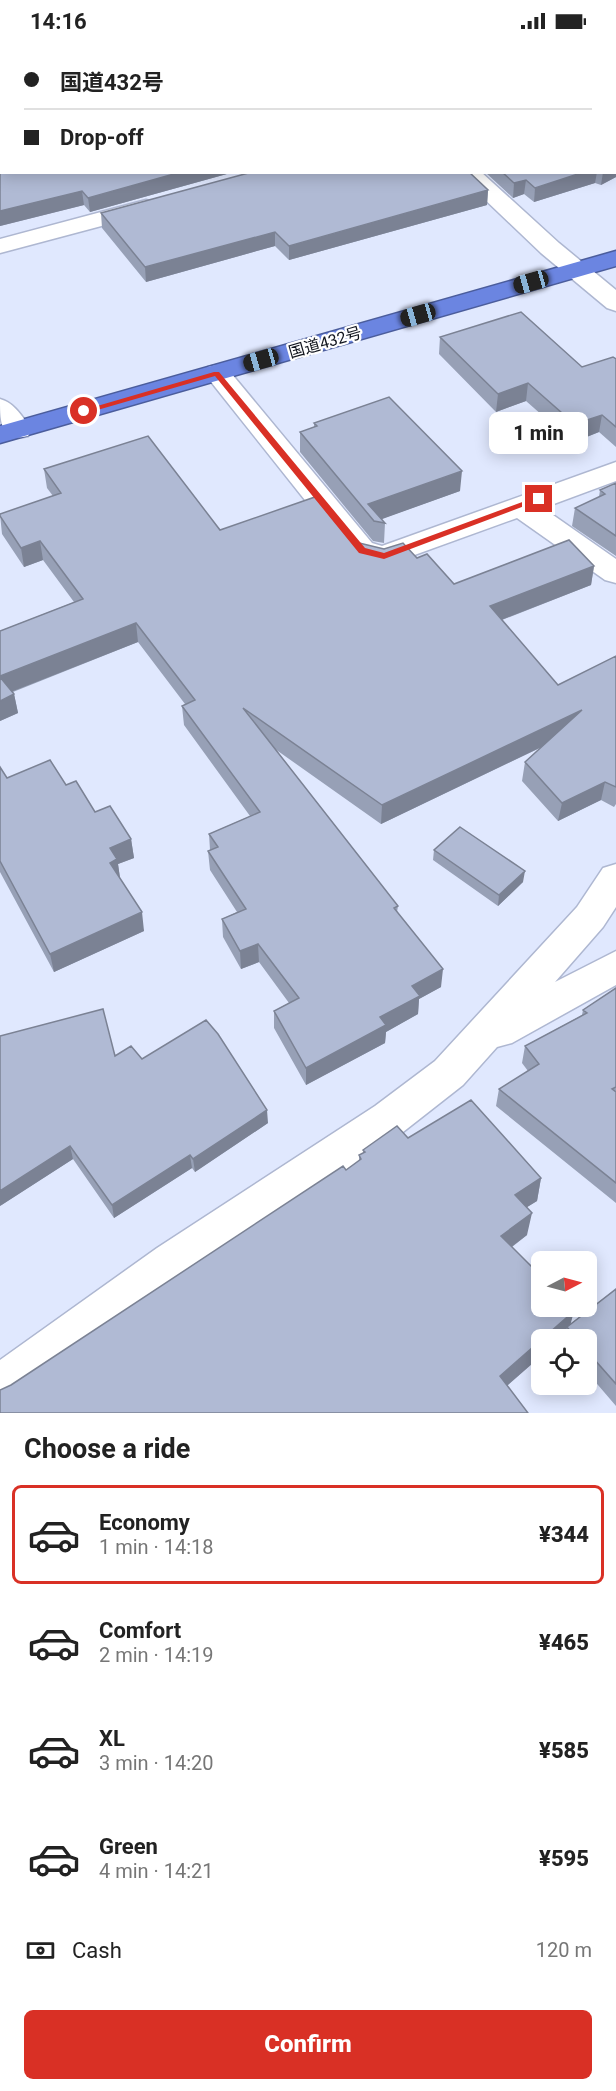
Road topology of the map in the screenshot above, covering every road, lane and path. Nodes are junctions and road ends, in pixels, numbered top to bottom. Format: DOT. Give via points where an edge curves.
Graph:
graph roads {
  1 [pos="469,174"];
  2 [pos="170,200"];
  3 [pos="0,246"];
  4 [pos="616,258"];
  5 [pos="576,269"];
  6 [pos="616,303"];
  7 [pos="217,374"];
  8 [pos="0,408"];
  9 [pos="9,433"];
  10 [pos="616,471"];
  11 [pos="520,506"];
  12 [pos="616,573"];
  13 [pos="616,878"];
  14 [pos="616,967"];
  15 [pos="476,1044"];
  16 [pos="0,1387"];
  1 -- 5 [label="street"];
  2 -- 3 [label="street"];
  4 -- 5 [label="highway, 国道432号"];
  5 -- 6 [label="street"];
  5 -- 7 [label="highway, 国道432号"];
  7 -- 9 [label="highway, 国道432号"];
  7 -- 11 [label="street" via="362,551 384,556"];
  8 -- 9 [label="street"];
  10 -- 11 [label="street"];
  11 -- 12 [label="street"];
  13 -- 15 [label="street" via="590,917"];
  14 -- 15 [label="street"];
  15 -- 16 [label="street" via="449,1073 389,1119 172,1262"];
}
